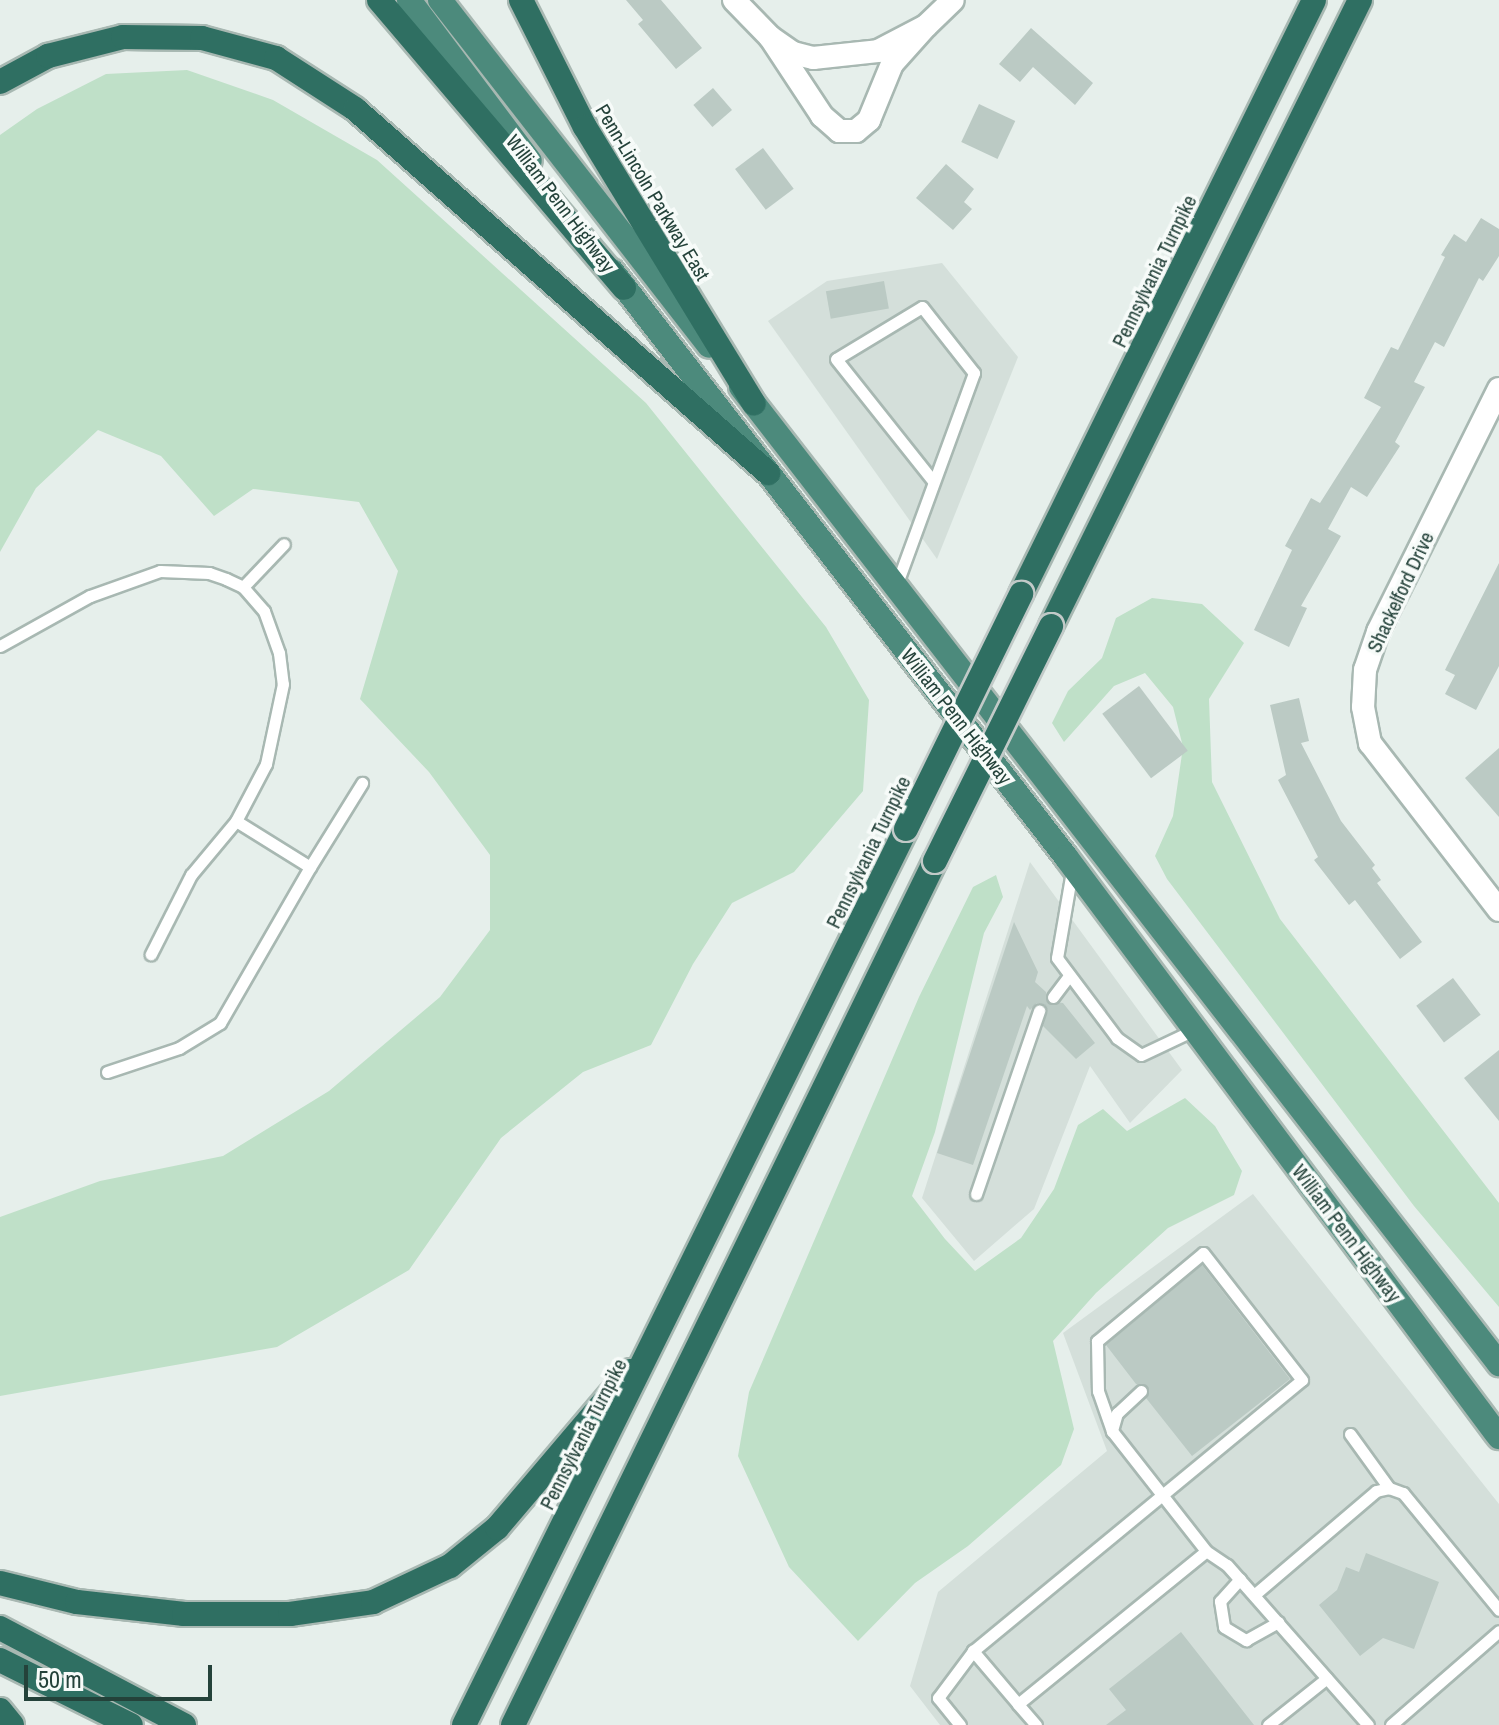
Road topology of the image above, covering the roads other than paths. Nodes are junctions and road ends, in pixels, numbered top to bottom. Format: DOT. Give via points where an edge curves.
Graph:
graph roads {
  1 [pos="379,0"];
  2 [pos="409,0"];
  3 [pos="440,0"];
  4 [pos="734,0"];
  5 [pos="953,0"];
  6 [pos="1314,0"];
  7 [pos="1360,0"];
  8 [pos="522,2"];
  9 [pos="926,26"];
  10 [pos="770,37"];
  11 [pos="0,82"];
  12 [pos="624,288"];
  13 [pos="1499,389"];
  14 [pos="754,404"];
  15 [pos="768,473"];
  16 [pos="933,481"];
  17 [pos="284,544"];
  18 [pos="896,586"];
  19 [pos="243,587"];
  20 [pos="0,646"];
  21 [pos="362,783"];
  22 [pos="236,821"];
  23 [pos="310,867"];
  24 [pos="1073,867"];
  25 [pos="1499,910"];
  26 [pos="151,954"];
  27 [pos="1069,976"];
  28 [pos="1053,997"];
  29 [pos="1039,1011"];
  30 [pos="1194,1030"];
  31 [pos="107,1072"];
  32 [pos="976,1194"];
  33 [pos="659,1334"];
  34 [pos="1499,1364"];
  35 [pos="1141,1391"];
  36 [pos="1112,1431"];
  37 [pos="1350,1434"];
  38 [pos="1499,1437"];
  39 [pos="1389,1488"];
  40 [pos="1159,1498"];
  41 [pos="1206,1551"];
  42 [pos="1240,1579"];
  43 [pos="0,1583"];
  44 [pos="1254,1595"];
  45 [pos="1499,1610"];
  46 [pos="1278,1622"];
  47 [pos="0,1628"];
  48 [pos="1499,1631"];
  49 [pos="973,1651"];
  50 [pos="0,1660"];
  51 [pos="1327,1678"];
  52 [pos="1018,1704"];
  53 [pos="0,1710"];
  54 [pos="12,1725"];
  55 [pos="131,1725"];
  56 [pos="184,1725"];
  57 [pos="464,1725"];
  58 [pos="513,1725"];
  59 [pos="960,1725"];
  60 [pos="1036,1725"];
  61 [pos="1268,1725"];
  62 [pos="1368,1725"];
  63 [pos="1391,1725"];
  1 -- 12 [label="highway"];
  2 -- 12 [label="highway, William Penn Highway"];
  3 -- 14 [label="highway, William Penn Highway"];
  4 -- 10 [label="street"];
  5 -- 9 [label="street"];
  6 -- 33 [label="highway, Pennsylvania Turnpike, bridge"];
  7 -- 58 [label="highway, bridge"];
  8 -- 14 [label="highway, Penn-Lincoln Parkway East" via="570,101"];
  9 -- 10 [label="street" via="878,51 843,56 793,53"];
  9 -- 10 [label="street" via="892,64 869,120 856,131 839,131 822,116"];
  11 -- 15 [label="highway" via="48,56 123,37 202,38 276,58 355,109"];
  12 -- 15 [label="highway, William Penn Highway"];
  13 -- 25 [label="street, Shackelford Drive" via="1378,632 1365,670 1363,707 1370,743"];
  14 -- 18 [label="highway, William Penn Highway"];
  15 -- 24 [label="highway, William Penn Highway"];
  16 -- 16 [label="lane" via="974,373 922,307 836,359"];
  16 -- 18 [label="lane"];
  17 -- 19 [label="lane"];
  18 -- 34 [label="highway, William Penn Highway"];
  19 -- 20 [label="lane" via="209,573 160,571 90,596"];
  19 -- 22 [label="lane" via="273,631 283,684 266,764"];
  21 -- 23 [label="lane"];
  22 -- 23 [label="lane"];
  22 -- 26 [label="lane" via="191,875"];
  23 -- 31 [label="lane" via="220,1023 179,1048"];
  24 -- 27 [label="lane" via="1057,958"];
  24 -- 30 [label="highway, William Penn Highway"];
  27 -- 28 [label="lane"];
  27 -- 30 [label="lane" via="1133,1053 1158,1051"];
  29 -- 32 [label="lane"];
  30 -- 38 [label="highway, William Penn Highway"];
  33 -- 43 [label="highway" via="497,1528 450,1566 373,1602 290,1614 184,1614 77,1602"];
  33 -- 57 [label="highway, Pennsylvania Turnpike"];
  35 -- 36 [label="lane" via="1117,1413"];
  36 -- 40 [label="lane"];
  36 -- 40 [label="lane" via="1098,1391 1097,1341 1203,1253 1302,1380"];
  37 -- 39 [label="lane"];
  39 -- 44 [label="lane" via="1376,1491"];
  39 -- 45 [label="lane" via="1403,1493"];
  40 -- 41 [label="lane"];
  40 -- 49 [label="lane"];
  41 -- 42 [label="lane"];
  41 -- 52 [label="lane"];
  42 -- 44 [label="lane"];
  42 -- 46 [label="lane" via="1220,1601 1224,1627 1246,1640"];
  44 -- 46 [label="lane"];
  46 -- 51 [label="lane"];
  47 -- 56 [label="highway"];
  48 -- 63 [label="lane"];
  49 -- 52 [label="lane"];
  49 -- 59 [label="lane" via="938,1698"];
  50 -- 55 [label="highway"];
  51 -- 61 [label="lane"];
  51 -- 62 [label="lane"];
  52 -- 60 [label="lane"];
  53 -- 54 [label="highway"];
}
